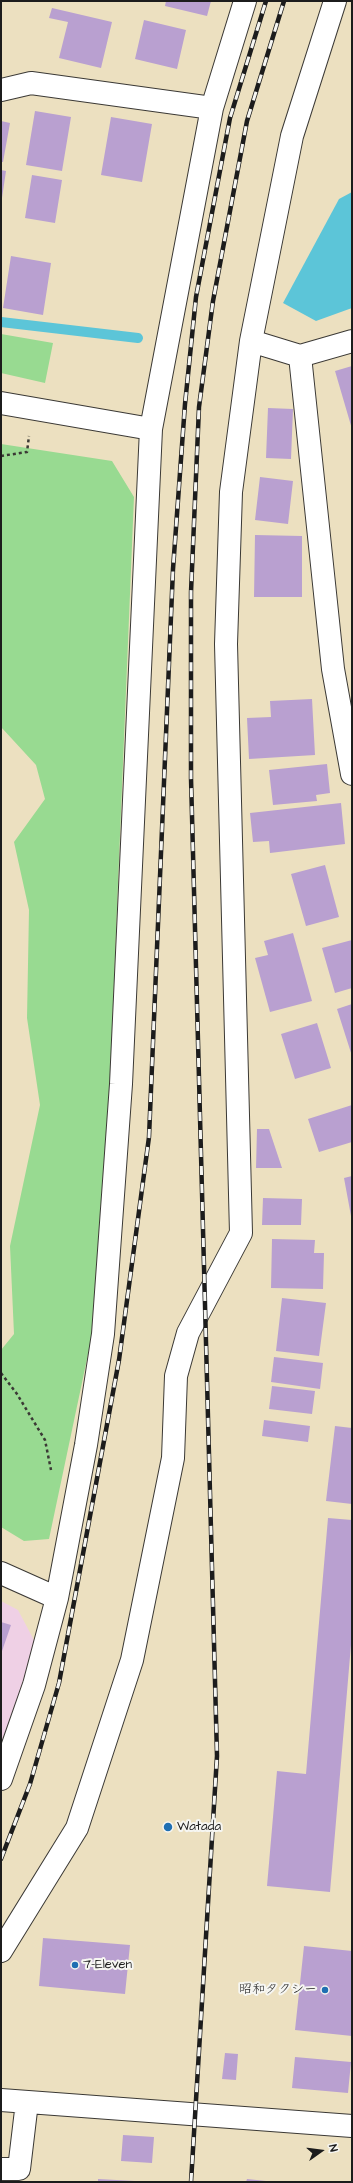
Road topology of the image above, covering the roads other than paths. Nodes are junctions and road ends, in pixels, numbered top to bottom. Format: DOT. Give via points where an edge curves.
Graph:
graph roads {
  1 [pos="245,1"];
  2 [pos="335,1"];
  3 [pos="1,90"];
  4 [pos="212,108"];
  5 [pos="251,341"];
  6 [pos="352,341"];
  7 [pos="300,356"];
  8 [pos="1,402"];
  9 [pos="151,429"];
  10 [pos="352,774"];
  11 [pos="1,1573"];
  12 [pos="57,1598"];
  13 [pos="1,1779"];
  14 [pos="1,1951"];
  15 [pos="1,2100"];
  16 [pos="27,2102"];
  17 [pos="352,2126"];
  18 [pos="1,2169"];
  1 -- 4 [label="street"];
  2 -- 5 [label="street" via="292,136"];
  3 -- 4 [label="street" via="31,83"];
  4 -- 9 [label="street"];
  5 -- 7 [label="street"];
  5 -- 14 [label="street" via="231,492 226,644 241,1233 188,1334 176,1376 173,1458 132,1660 77,1828"];
  6 -- 7 [label="street"];
  7 -- 10 [label="street" via="333,668"];
  8 -- 9 [label="street"];
  9 -- 12 [label="street" via="121,1084 103,1334 86,1445"];
  11 -- 12 [label="street"];
  12 -- 13 [label="street" via="34,1685"];
  15 -- 16 [label="street"];
  16 -- 17 [label="street"];
  16 -- 18 [label="street" via="19,2169"];
}
